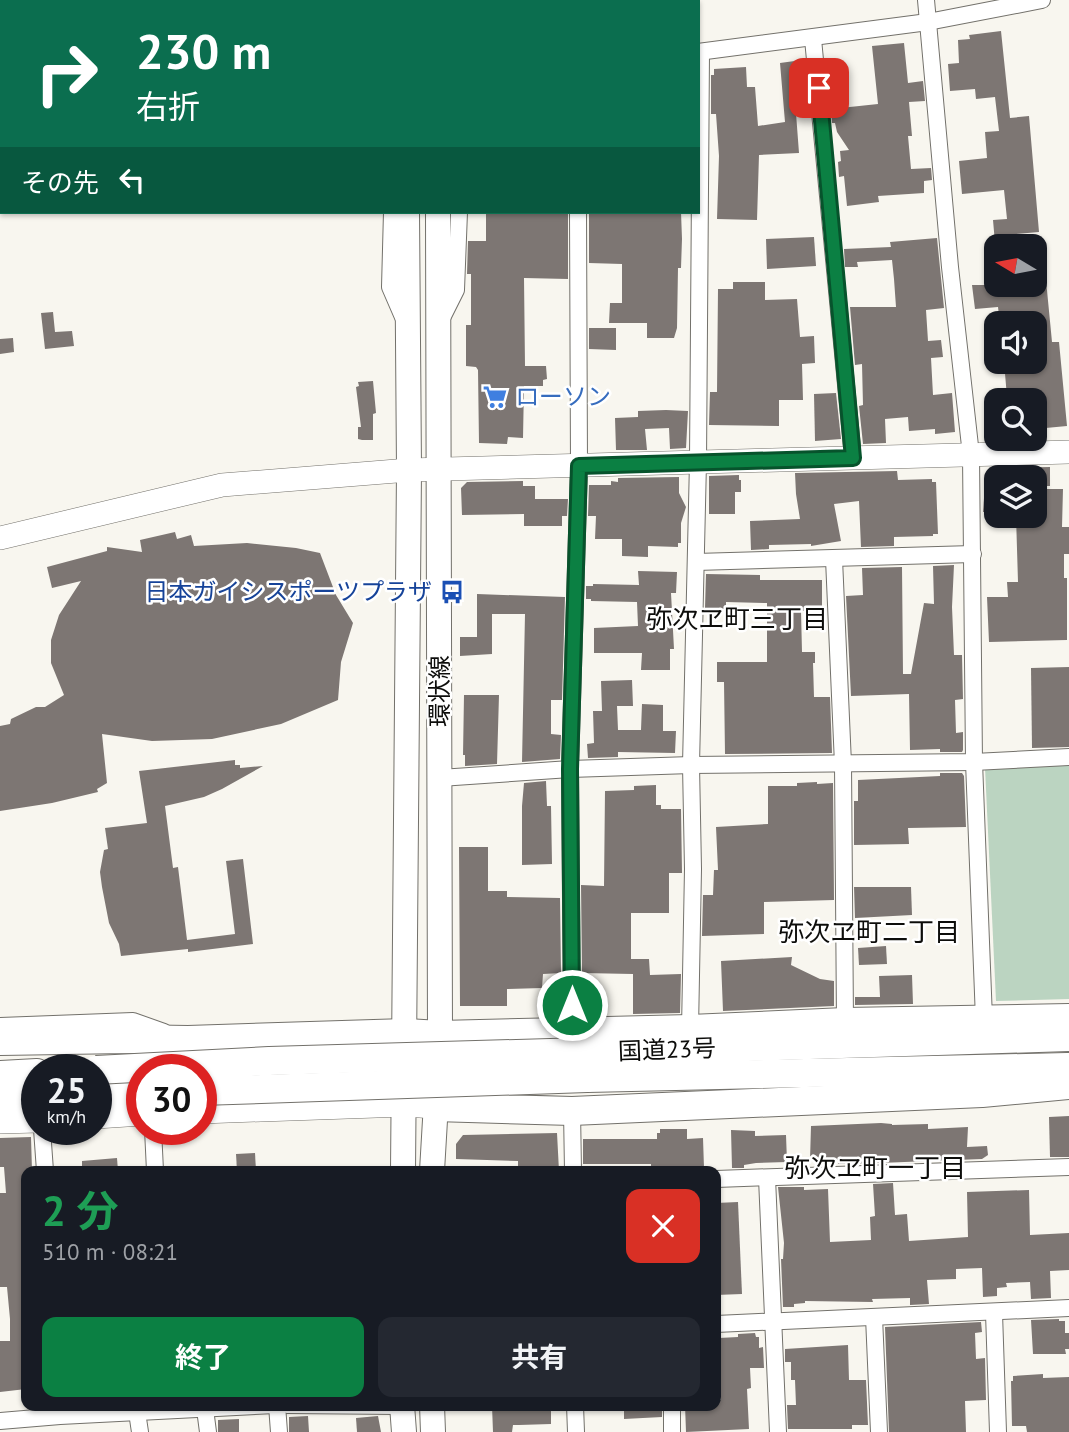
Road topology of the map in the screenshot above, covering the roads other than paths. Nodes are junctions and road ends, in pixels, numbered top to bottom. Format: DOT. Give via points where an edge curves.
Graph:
graph roads {
  1 [pos="926,0"];
  2 [pos="1042,0"];
  3 [pos="928,22"];
  4 [pos="813,39"];
  5 [pos="700,52"];
  6 [pos="391,214"];
  7 [pos="407,214"];
  8 [pos="438,214"];
  9 [pos="459,214"];
  10 [pos="578,214"];
  11 [pos="699,214"];
  12 [pos="438,325"];
  13 [pos="406,326"];
  14 [pos="1069,452"];
  15 [pos="971,455"];
  16 [pos="853,458"];
  17 [pos="698,462"];
  18 [pos="579,466"];
  19 [pos="409,470"];
  20 [pos="440,470"];
  21 [pos="0,538"];
  22 [pos="973,554"];
  23 [pos="834,559"];
  24 [pos="696,562"];
  25 [pos="1069,757"];
  26 [pos="974,762"];
  27 [pos="843,764"];
  28 [pos="691,765"];
  29 [pos="570,769"];
  30 [pos="440,778"];
  31 [pos="1069,1018"];
  32 [pos="845,1022"];
  33 [pos="0,1026"];
  34 [pos="690,1029"];
  35 [pos="986,1030"];
  36 [pos="572,1031"];
  37 [pos="406,1034"];
  38 [pos="440,1035"];
  39 [pos="1069,1037"];
  40 [pos="188,1040"];
  41 [pos="0,1041"];
  42 [pos="1069,1067"];
  43 [pos="112,1069"];
  44 [pos="21,1073"];
  45 [pos="0,1074"];
  46 [pos="1069,1085"];
  47 [pos="217,1090"];
  48 [pos="21,1097"];
  49 [pos="0,1098"];
  50 [pos="405,1105"];
  51 [pos="435,1107"];
  52 [pos="217,1111"];
  53 [pos="572,1111"];
  54 [pos="21,1121"];
  55 [pos="0,1122"];
  56 [pos="43,1145"];
  57 [pos="154,1145"];
  58 [pos="45,1166"];
  59 [pos="155,1166"];
  60 [pos="403,1166"];
  61 [pos="432,1166"];
  62 [pos="573,1166"];
  63 [pos="1069,1167"];
  64 [pos="767,1178"];
  65 [pos="721,1179"];
  66 [pos="1069,1308"];
  67 [pos="994,1312"];
  68 [pos="874,1317"];
  69 [pos="775,1321"];
  70 [pos="721,1324"];
  71 [pos="160,1411"];
  72 [pos="205,1411"];
  73 [pos="277,1411"];
  74 [pos="402,1411"];
  75 [pos="432,1411"];
  76 [pos="575,1411"];
  77 [pos="672,1411"];
  78 [pos="137,1412"];
  79 [pos="60,1418"];
  80 [pos="5,1425"];
  81 [pos="140,1432"];
  82 [pos="208,1432"];
  83 [pos="279,1432"];
  84 [pos="404,1432"];
  85 [pos="433,1432"];
  86 [pos="576,1432"];
  87 [pos="672,1432"];
  88 [pos="778,1432"];
  89 [pos="879,1432"];
  90 [pos="998,1432"];
  1 -- 3 [label="street"];
  2 -- 3 [label="street"];
  3 -- 4 [label="street"];
  3 -- 15 [label="street"];
  4 -- 5 [label="street"];
  4 -- 16 [label="street"];
  6 -- 13 [label="street" via="390,287"];
  7 -- 13 [label="main road, 環状線"];
  8 -- 12 [label="main road, 環状線"];
  9 -- 12 [label="street" via="456,290"];
  10 -- 18 [label="street"];
  11 -- 17 [label="street"];
  12 -- 20 [label="main road, 環状線"];
  13 -- 19 [label="main road, 環状線"];
  14 -- 15 [label="street"];
  15 -- 16 [label="street"];
  15 -- 22 [label="street"];
  16 -- 17 [label="street"];
  17 -- 18 [label="street"];
  17 -- 24 [label="street"];
  18 -- 20 [label="street"];
  18 -- 29 [label="street"];
  19 -- 20 [label="street"];
  19 -- 21 [label="street" via="222,485"];
  19 -- 37 [label="main road, 環状線"];
  20 -- 30 [label="main road, 環状線"];
  22 -- 23 [label="street"];
  22 -- 26 [label="street"];
  23 -- 24 [label="street"];
  23 -- 27 [label="street"];
  24 -- 28 [label="street"];
  25 -- 26 [label="street"];
  26 -- 27 [label="street"];
  26 -- 35 [label="street"];
  27 -- 28 [label="street"];
  27 -- 32 [label="street"];
  28 -- 29 [label="street"];
  28 -- 34 [label="street"];
  29 -- 30 [label="street"];
  29 -- 36 [label="street"];
  30 -- 38 [label="main road, 環状線"];
  31 -- 35 [label="highway"];
  32 -- 34 [label="highway"];
  32 -- 35 [label="highway"];
  33 -- 40 [label="street" via="133,1021"];
  34 -- 36 [label="highway"];
  35 -- 39 [label="highway, 国道23号"];
  35 -- 43 [label="highway, 国道23号, bridge"];
  36 -- 38 [label="highway"];
  37 -- 38 [label="highway"];
  37 -- 40 [label="highway"];
  37 -- 50 [label="main road, 環状線"];
  38 -- 51 [label="main road, 環状線"];
  40 -- 41 [label="highway"];
  42 -- 47 [label="highway, 国道23号, bridge"];
  44 -- 45 [label="highway"];
  46 -- 53 [label="highway"];
  48 -- 49 [label="highway"];
  50 -- 51 [label="street"];
  50 -- 52 [label="street"];
  50 -- 60 [label="main road, 環状線"];
  51 -- 53 [label="highway"];
  51 -- 61 [label="main road, 環状線"];
  53 -- 62 [label="street"];
  54 -- 55 [label="street"];
  56 -- 58 [label="street"];
  57 -- 59 [label="street"];
  63 -- 64 [label="street"];
  64 -- 65 [label="street"];
  64 -- 69 [label="street"];
  66 -- 67 [label="street"];
  67 -- 68 [label="street"];
  67 -- 90 [label="street"];
  68 -- 69 [label="street"];
  68 -- 89 [label="street"];
  69 -- 70 [label="street"];
  69 -- 88 [label="street"];
  71 -- 78 [label="street"];
  72 -- 82 [label="street"];
  73 -- 83 [label="street"];
  74 -- 84 [label="main road"];
  75 -- 85 [label="main road"];
  76 -- 86 [label="street"];
  77 -- 87 [label="street"];
  78 -- 79 [label="street"];
  78 -- 81 [label="street"];
  79 -- 80 [label="street"];
}
